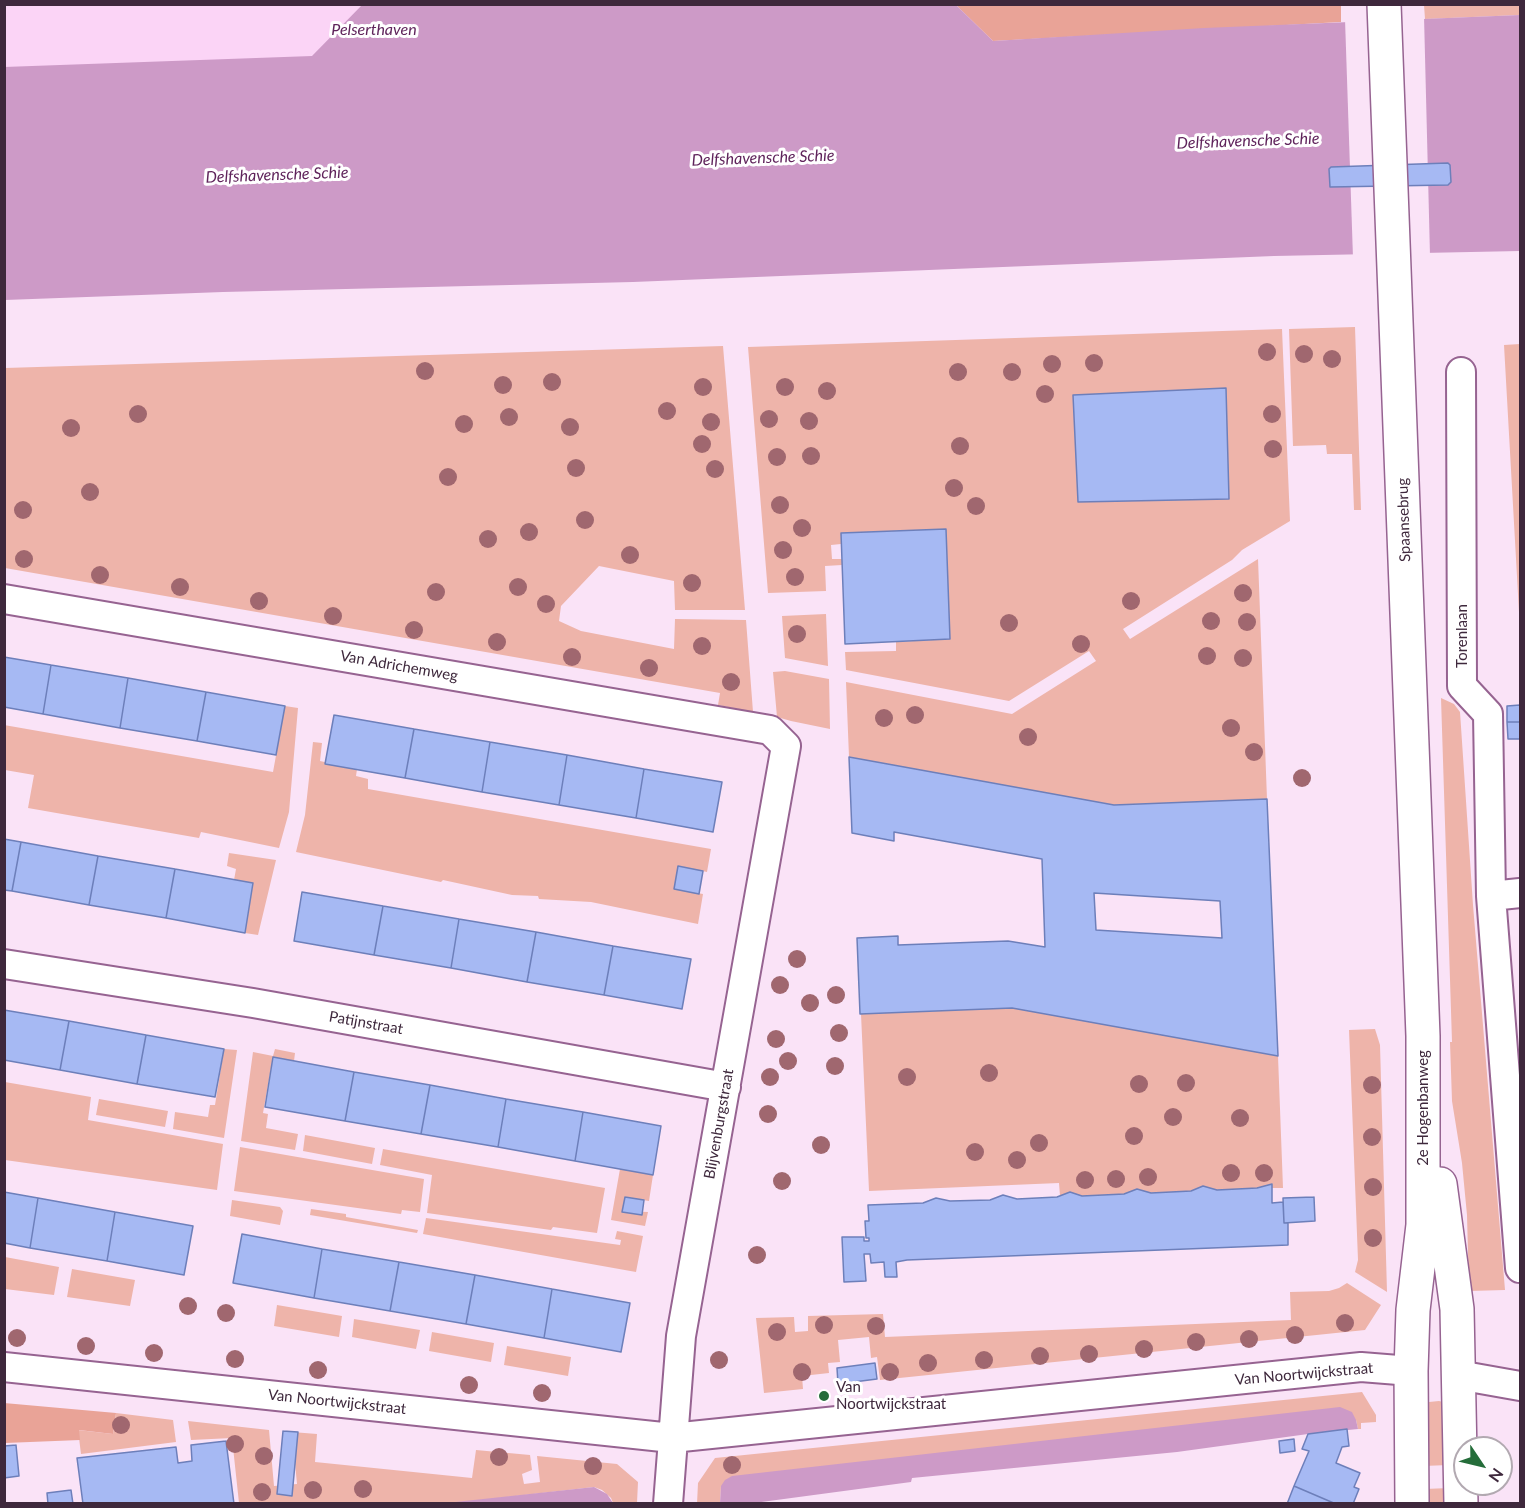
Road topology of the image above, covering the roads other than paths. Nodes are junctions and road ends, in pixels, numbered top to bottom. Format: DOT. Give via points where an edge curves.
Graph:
graph roads {
  1 [pos="1384,4"];
  2 [pos="1461,372"];
  3 [pos="4,599"];
  4 [pos="786,746"];
  5 [pos="1521,893"];
  6 [pos="1491,896"];
  7 [pos="4,964"];
  8 [pos="1423,1036"];
  9 [pos="726,1087"];
  10 [pos="1521,1268"];
  11 [pos="4,1367"];
  12 [pos="1411,1371"];
  13 [pos="1458,1376"];
  14 [pos="1521,1386"];
  15 [pos="672,1438"];
  16 [pos="668,1503"];
  17 [pos="1412,1503"];
  18 [pos="1461,1503"];
  1 -- 8 [label="street, Spaansebrug"];
  2 -- 6 [label="street, Torenlaan" via="1462,686 1488,714"];
  3 -- 4 [label="street, Van Adrichemweg" via="770,730"];
  4 -- 9 [label="street, Blijvenburgstraat"];
  5 -- 6 [label="street"];
  6 -- 10 [label="street"];
  7 -- 9 [label="street, Patijnstraat" via="254,1003"];
  8 -- 12 [label="street, 2e Hogenbanweg" via="1423,1225 1413,1310"];
  8 -- 13 [label="street, 2e Hogenbanweg" via="1457,1309"];
  9 -- 15 [label="street, Blijvenburgstraat" via="681,1336"];
  11 -- 15 [label="street, Van Noortwijckstraat"];
  12 -- 13 [label="street, Van Noortwijckstraat"];
  12 -- 15 [label="street, Van Noortwijckstraat" via="1361,1367"];
  12 -- 17 [label="street, 2e Hogenbanweg"];
  13 -- 14 [label="street"];
  13 -- 18 [label="street, 2e Hogenbanweg"];
  15 -- 16 [label="street, Blijvenburgstraat"];
}
